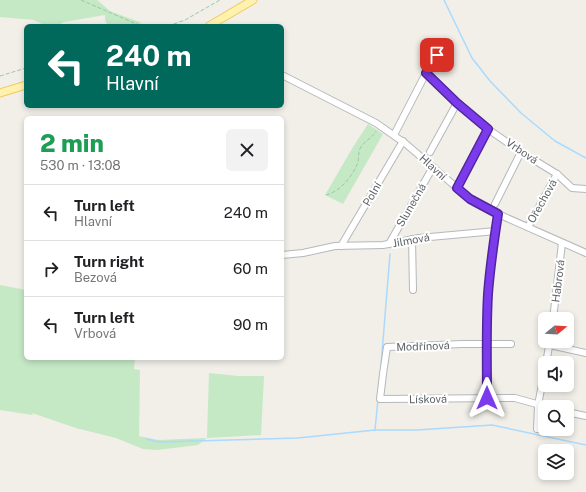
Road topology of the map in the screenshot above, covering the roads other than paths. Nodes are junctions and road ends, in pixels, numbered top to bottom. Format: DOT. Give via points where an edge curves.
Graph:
graph roads {
  1 [pos="253,0"];
  2 [pos="212,24"];
  3 [pos="437,55"];
  4 [pos="426,73"];
  5 [pos="284,76"];
  6 [pos="24,86"];
  7 [pos="0,93"];
  8 [pos="457,103"];
  9 [pos="488,129"];
  10 [pos="394,135"];
  11 [pos="402,141"];
  12 [pos="430,152"];
  13 [pos="521,152"];
  14 [pos="433,167"];
  15 [pos="557,174"];
  16 [pos="457,188"];
  17 [pos="586,189"];
  18 [pos="495,204"];
  19 [pos="498,214"];
  20 [pos="528,227"];
  21 [pos="496,231"];
  22 [pos="412,239"];
  23 [pos="562,243"];
  24 [pos="389,244"];
  25 [pos="341,246"];
  26 [pos="586,253"];
  27 [pos="284,255"];
  28 [pos="412,290"];
  29 [pos="554,312"];
  30 [pos="487,344"];
  31 [pos="512,344"];
  32 [pos="566,348"];
  33 [pos="586,354"];
  34 [pos="487,398"];
  35 [pos="380,399"];
  36 [pos="538,405"];
  37 [pos="574,413"];
  38 [pos="586,416"];
  39 [pos="537,429"];
  1 -- 2 [label="main road"];
  3 -- 4 [label="street"];
  4 -- 8 [label="street, Vrbová"];
  4 -- 10 [label="street"];
  5 -- 10 [label="street, Hlavní"];
  6 -- 7 [label="main road"];
  8 -- 9 [label="street, Vrbová"];
  8 -- 12 [label="street"];
  9 -- 13 [label="street, Vrbová"];
  9 -- 16 [label="street"];
  10 -- 11 [label="street, Hlavní"];
  11 -- 14 [label="street, Hlavní"];
  11 -- 25 [label="street, Polní"];
  13 -- 15 [label="street, Vrbová"];
  13 -- 18 [label="street"];
  14 -- 16 [label="street, Hlavní"];
  14 -- 24 [label="street, Slunečná"];
  15 -- 17 [label="street, Vrbová" via="572,188"];
  15 -- 20 [label="street, Ořechová"];
  16 -- 19 [label="street, Hlavní" via="470,199"];
  19 -- 20 [label="street, Hlavní"];
  19 -- 21 [label="street"];
  20 -- 23 [label="street, Hlavní"];
  21 -- 22 [label="street, Jilmová"];
  21 -- 30 [label="street" via="488,294"];
  22 -- 24 [label="street, Jilmová"];
  22 -- 28 [label="street"];
  23 -- 26 [label="street, Hlavní"];
  23 -- 29 [label="street, Habrová"];
  24 -- 25 [label="street, Jilmová"];
  25 -- 27 [label="street, Jilmová"];
  30 -- 31 [label="street, Modřínová"];
  30 -- 34 [label="street"];
  30 -- 35 [label="street, Modřínová" via="387,347"];
  32 -- 33 [label="street"];
  34 -- 35 [label="street, Lísková"];
  34 -- 36 [label="street, Lísková" via="515,398"];
  36 -- 39 [label="street"];
  37 -- 38 [label="street"];
}
